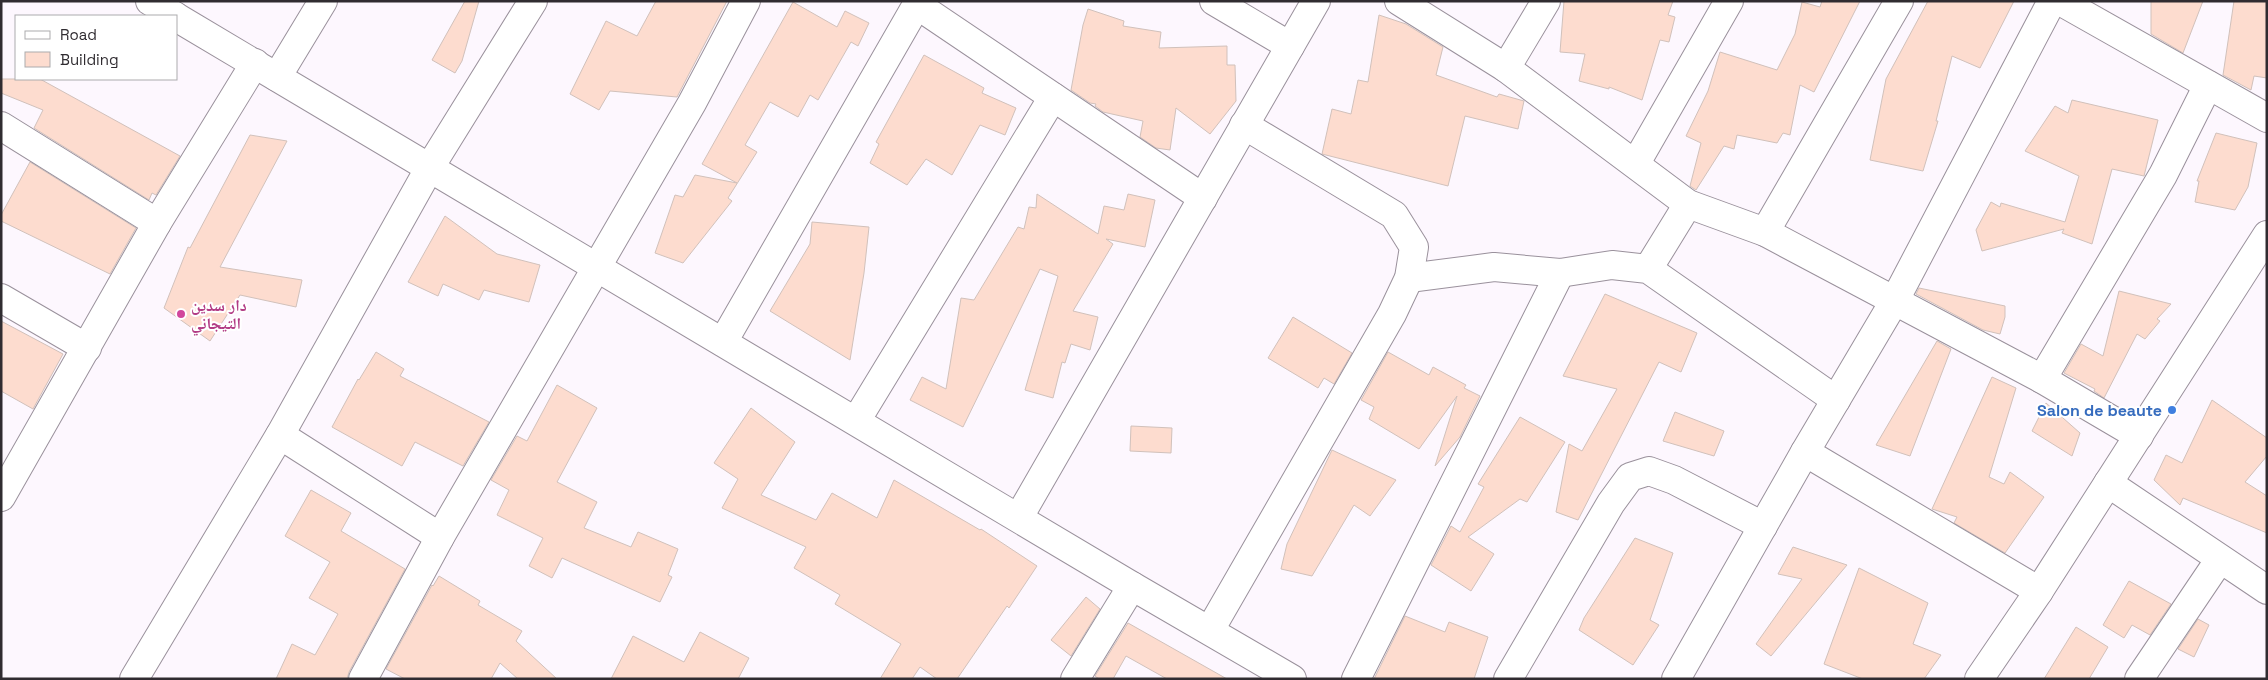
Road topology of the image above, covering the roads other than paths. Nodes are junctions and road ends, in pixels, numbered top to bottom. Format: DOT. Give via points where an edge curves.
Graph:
graph roads {
  1 [pos="150,1"];
  2 [pos="323,1"];
  3 [pos="533,1"];
  4 [pos="746,1"];
  5 [pos="1214,1"];
  6 [pos="1316,1"];
  7 [pos="1399,1"];
  8 [pos="1546,1"];
  9 [pos="1728,1"];
  10 [pos="1898,1"];
  11 [pos="2052,1"];
  12 [pos="2060,1"];
  13 [pos="918,3"];
  14 [pos="173,15"];
  15 [pos="178,18"];
  16 [pos="1290,46"];
  17 [pos="255,63"];
  18 [pos="1506,68"];
  19 [pos="278,77"];
  20 [pos="2208,85"];
  21 [pos="1053,97"];
  22 [pos="2267,118"];
  23 [pos="1244,125"];
  24 [pos="1,126"];
  25 [pos="1636,163"];
  26 [pos="430,167"];
  27 [pos="1203,198"];
  28 [pos="1688,204"];
  29 [pos="157,223"];
  30 [pos="1765,232"];
  31 [pos="2267,235"];
  32 [pos="596,267"];
  33 [pos="1648,269"];
  34 [pos="1560,273"];
  35 [pos="1409,278"];
  36 [pos="1,298"];
  37 [pos="1895,300"];
  38 [pos="723,342"];
  39 [pos="87,348"];
  40 [pos="2042,378"];
  41 [pos="1836,400"];
  42 [pos="856,421"];
  43 [pos="280,435"];
  44 [pos="2139,436"];
  45 [pos="1805,452"];
  46 [pos="2108,483"];
  47 [pos="4,486"];
  48 [pos="1019,517"];
  49 [pos="1763,526"];
  50 [pos="440,537"];
  51 [pos="2220,559"];
  52 [pos="1132,586"];
  53 [pos="2267,590"];
  54 [pos="2039,591"];
  55 [pos="1210,630"];
  56 [pos="134,679"];
  57 [pos="363,679"];
  58 [pos="1075,679"];
  59 [pos="1292,679"];
  60 [pos="1356,679"];
  61 [pos="1508,679"];
  62 [pos="1676,679"];
  63 [pos="1979,679"];
  64 [pos="2139,679"];
  1 -- 14 [label="street"];
  2 -- 19 [label="street"];
  3 -- 26 [label="street"];
  4 -- 32 [label="street" via="692,103"];
  5 -- 16 [label="street"];
  6 -- 16 [label="street"];
  7 -- 18 [label="street"];
  8 -- 18 [label="street"];
  9 -- 25 [label="street"];
  10 -- 30 [label="street"];
  11 -- 37 [label="street"];
  12 -- 20 [label="street"];
  13 -- 21 [label="street"];
  13 -- 38 [label="street"];
  15 -- 17 [label="street"];
  16 -- 23 [label="street"];
  17 -- 19 [label="street"];
  17 -- 29 [label="street"];
  18 -- 25 [label="street"];
  19 -- 26 [label="street"];
  20 -- 22 [label="street"];
  20 -- 40 [label="street" via="2163,175"];
  21 -- 27 [label="street"];
  21 -- 42 [label="street"];
  23 -- 27 [label="street"];
  23 -- 35 [label="street" via="1394,215 1414,247"];
  24 -- 29 [label="street"];
  25 -- 28 [label="street"];
  26 -- 32 [label="street"];
  26 -- 43 [label="street"];
  27 -- 48 [label="street"];
  28 -- 30 [label="street"];
  28 -- 33 [label="street"];
  29 -- 39 [label="street"];
  30 -- 37 [label="street"];
  31 -- 44 [label="street"];
  32 -- 38 [label="street"];
  32 -- 50 [label="street"];
  33 -- 34 [label="street" via="1612,265"];
  33 -- 41 [label="street"];
  34 -- 35 [label="street" via="1494,267"];
  34 -- 60 [label="street"];
  35 -- 55 [label="street" via="1392,314"];
  36 -- 39 [label="street"];
  37 -- 40 [label="street"];
  37 -- 41 [label="street"];
  38 -- 42 [label="street"];
  39 -- 47 [label="street"];
  40 -- 44 [label="street"];
  41 -- 45 [label="street"];
  42 -- 48 [label="street"];
  43 -- 50 [label="street"];
  43 -- 56 [label="street"];
  44 -- 46 [label="street"];
  45 -- 49 [label="street"];
  45 -- 54 [label="street"];
  46 -- 51 [label="street"];
  46 -- 54 [label="street"];
  48 -- 52 [label="street"];
  49 -- 61 [label="street" via="1674,480 1649,471 1630,477"];
  49 -- 62 [label="street"];
  50 -- 57 [label="street"];
  51 -- 53 [label="street"];
  51 -- 64 [label="street"];
  52 -- 55 [label="street"];
  52 -- 58 [label="street"];
  54 -- 63 [label="street"];
  55 -- 59 [label="street"];
}
